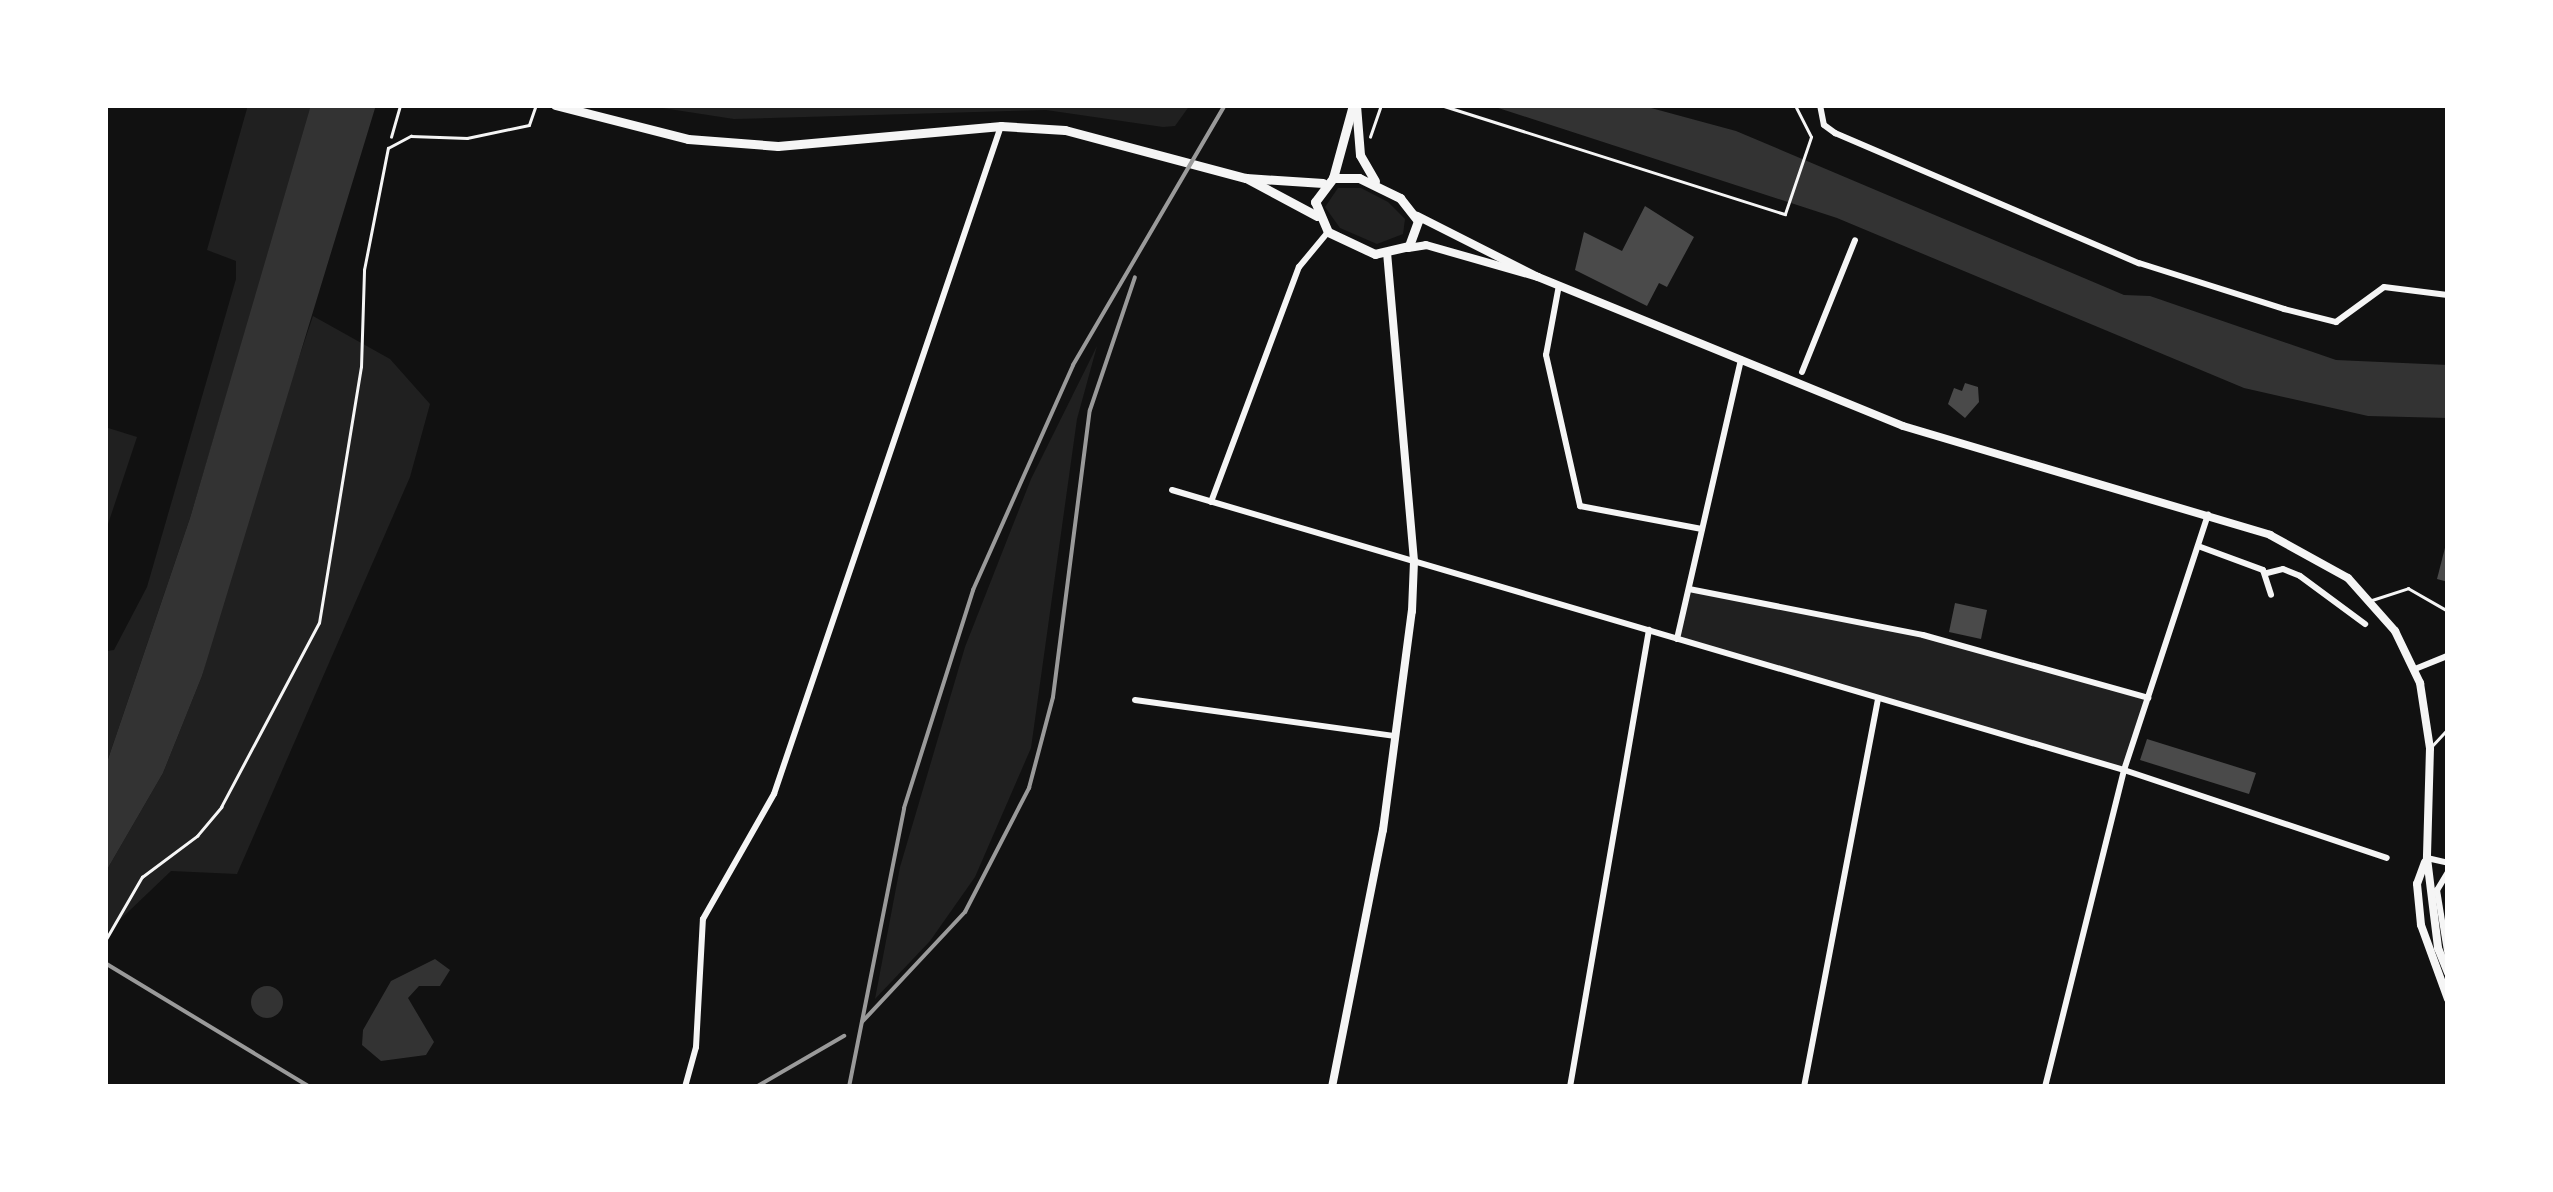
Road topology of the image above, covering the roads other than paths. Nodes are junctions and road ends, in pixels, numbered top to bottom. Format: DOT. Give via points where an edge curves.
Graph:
graph roads {
  1 [pos="536,105"];
  2 [pos="554,105"];
  3 [pos="1355,105"];
  4 [pos="1820,105"];
  5 [pos="1000,126"];
  6 [pos="1246,178"];
  7 [pos="1330,180"];
  8 [pos="1381,186"];
  9 [pos="1414,212"];
  10 [pos="1316,216"];
  11 [pos="1328,232"];
  12 [pos="1855,240"];
  13 [pos="1404,250"];
  14 [pos="1387,255"];
  15 [pos="1538,277"];
  16 [pos="1559,285"];
  17 [pos="2448,296"];
  18 [pos="1741,359"];
  19 [pos="1802,372"];
  20 [pos="1172,490"];
  21 [pos="1212,502"];
  22 [pos="2208,514"];
  23 [pos="1702,529"];
  24 [pos="2198,546"];
  25 [pos="1414,562"];
  26 [pos="2267,573"];
  27 [pos="1688,589"];
  28 [pos="2271,595"];
  29 [pos="2372,600"];
  30 [pos="2448,612"];
  31 [pos="2366,624"];
  32 [pos="1649,630"];
  33 [pos="1677,639"];
  34 [pos="2448,656"];
  35 [pos="2416,668"];
  36 [pos="1878,698"];
  37 [pos="2148,698"];
  38 [pos="1135,700"];
  39 [pos="2448,728"];
  40 [pos="1398,736"];
  41 [pos="2430,748"];
  42 [pos="2124,770"];
  43 [pos="2387,858"];
  44 [pos="2426,858"];
  45 [pos="2448,863"];
  46 [pos="2448,872"];
  47 [pos="105,941"];
  48 [pos="2448,958"];
  49 [pos="2448,974"];
  50 [pos="2448,998"];
  51 [pos="685,1087"];
  52 [pos="1332,1087"];
  53 [pos="1570,1087"];
  54 [pos="1804,1087"];
  55 [pos="2044,1087"];
  1 -- 47 [label="lane" via="529,125 467,138 412,136 388,148 364,270 361,367 320,624 221,807 197,836 142,877"];
  2 -- 5 [label="main road" via="688,139 778,146"];
  3 -- 7 [label="main road"];
  3 -- 8 [label="main road" via="1360,154"];
  4 -- 17 [label="street" via="1828,129 1913,168 2138,263 2284,309 2336,322 2384,286"];
  5 -- 6 [label="main road" via="1065,130"];
  5 -- 51 [label="street" via="774,794 703,919 697,1035"];
  6 -- 7 [label="main road"];
  6 -- 10 [label="main road"];
  7 -- 8 [label="main road" via="1350,176"];
  7 -- 10 [label="main road" via="1317,195"];
  8 -- 9 [label="main road"];
  9 -- 13 [label="main road" via="1417,232"];
  9 -- 15 [label="street" via="1430,228"];
  10 -- 11 [label="main road"];
  11 -- 14 [label="main road" via="1353,248"];
  11 -- 21 [label="street" via="1299,268"];
  12 -- 19 [label="street"];
  13 -- 14 [label="main road"];
  13 -- 15 [label="street" via="1426,245"];
  14 -- 25 [label="street"];
  15 -- 16 [label="street"];
  16 -- 18 [label="street"];
  16 -- 23 [label="street" via="1546,355 1580,506"];
  18 -- 22 [label="street" via="1936,438"];
  18 -- 23 [label="street"];
  20 -- 21 [label="street"];
  21 -- 25 [label="street"];
  22 -- 24 [label="street"];
  22 -- 29 [label="street" via="2298,547"];
  23 -- 27 [label="street"];
  24 -- 26 [label="street"];
  24 -- 37 [label="street"];
  25 -- 32 [label="street"];
  25 -- 40 [label="street"];
  26 -- 28 [label="street"];
  26 -- 31 [label="street" via="2300,576"];
  27 -- 33 [label="street"];
  27 -- 37 [label="street" via="1923,635"];
  29 -- 30 [label="lane" via="2408,588"];
  29 -- 35 [label="street"];
  32 -- 33 [label="street"];
  32 -- 53 [label="street"];
  33 -- 36 [label="street"];
  34 -- 35 [label="street"];
  35 -- 41 [label="street"];
  36 -- 42 [label="street"];
  36 -- 54 [label="street"];
  37 -- 42 [label="street"];
  38 -- 40 [label="street"];
  39 -- 41 [label="lane"];
  40 -- 52 [label="street"];
  41 -- 44 [label="street"];
  42 -- 43 [label="street"];
  42 -- 55 [label="street"];
  44 -- 45 [label="street"];
  44 -- 49 [label="street"];
  44 -- 50 [label="street" via="2417,884 2421,925"];
  46 -- 48 [label="street" via="2436,890"];
}
